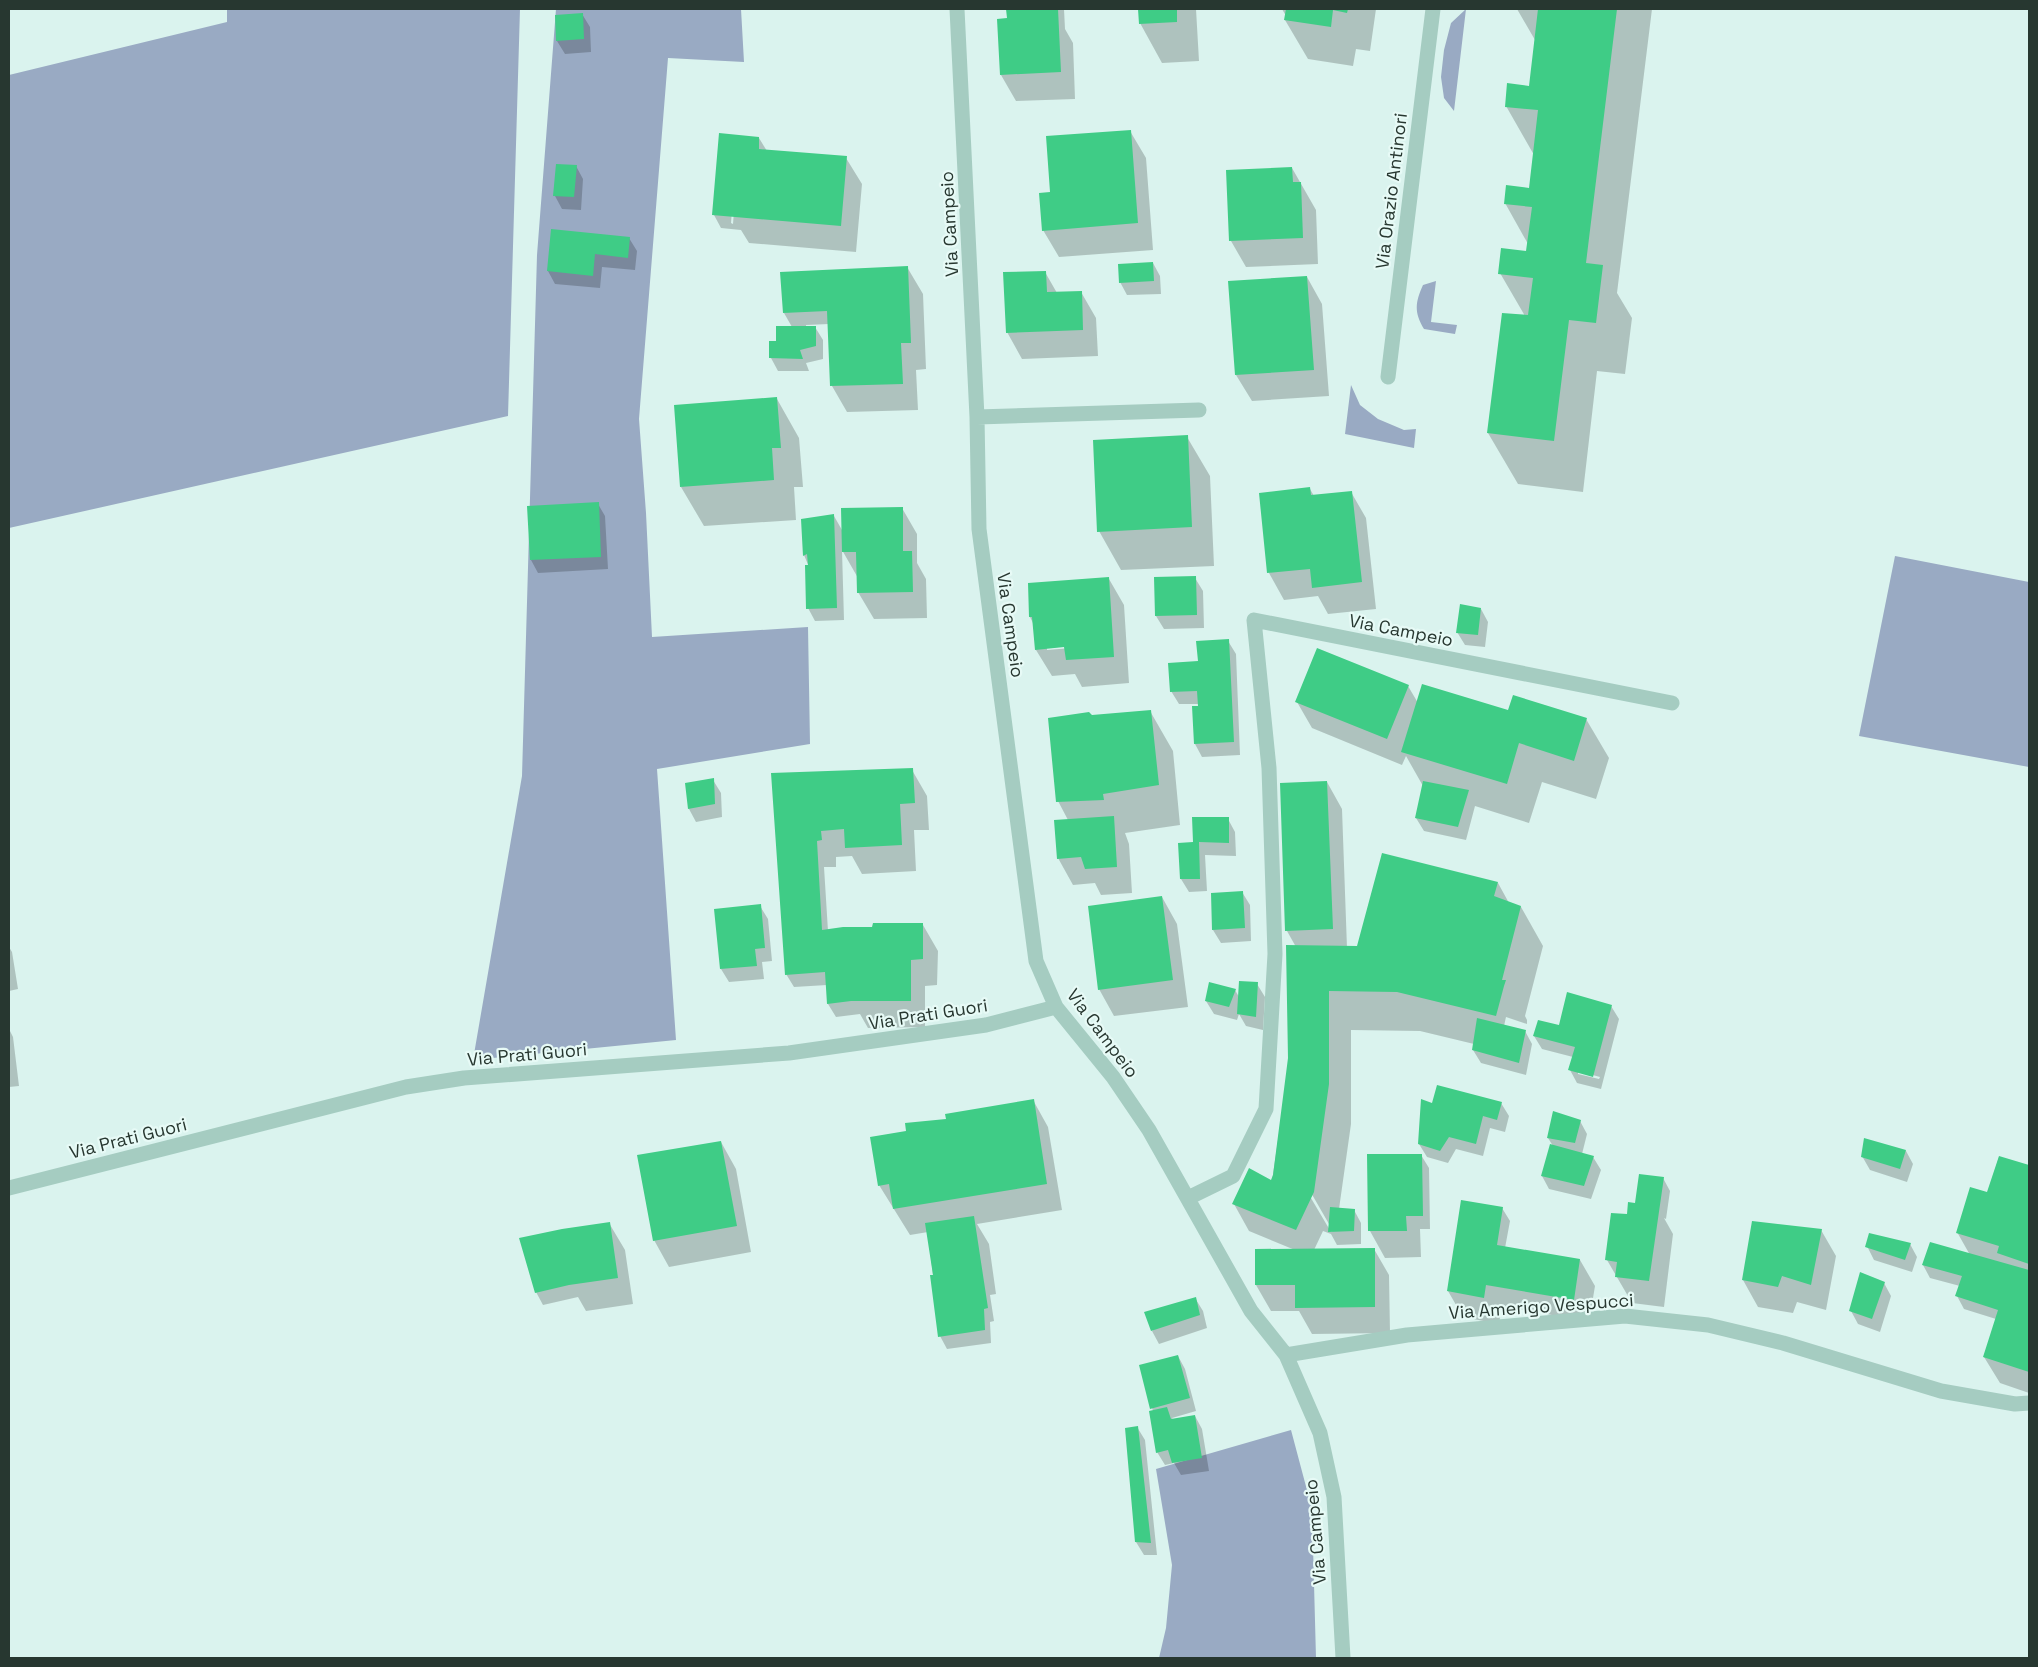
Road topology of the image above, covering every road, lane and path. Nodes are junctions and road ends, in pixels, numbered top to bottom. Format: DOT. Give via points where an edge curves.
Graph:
graph roads {
  1 [pos="957,9"];
  2 [pos="1433,9"];
  3 [pos="1388,377"];
  4 [pos="1199,410"];
  5 [pos="977,417"];
  6 [pos="1672,703"];
  7 [pos="1056,1007"];
  8 [pos="9,1188"];
  9 [pos="1188,1198"];
  10 [pos="1286,1355"];
  11 [pos="2029,1403"];
  12 [pos="1343,1658"];
  1 -- 5 [label="street, Via Campeio"];
  2 -- 3 [label="street, Via Orazio Antinori"];
  4 -- 5 [label="street"];
  5 -- 7 [label="street, Via Campeio" via="979,529 1036,961"];
  6 -- 9 [label="street, Via Campeio" via="1254,620 1269,768 1274,954 1266,1110 1233,1176"];
  7 -- 8 [label="street, Via Prati Guori" via="986,1025 789,1053 464,1078 406,1087"];
  7 -- 9 [label="street, Via Campeio" via="1139,1114"];
  9 -- 10 [label="street, Via Campeio" via="1251,1311"];
  10 -- 11 [label="street, Via Amerigo Vespucci" via="1407,1335 1625,1316 1708,1325 1783,1343 1941,1391 2016,1404"];
  10 -- 12 [label="street, Via Campeio" via="1320,1433 1334,1497"];
}
